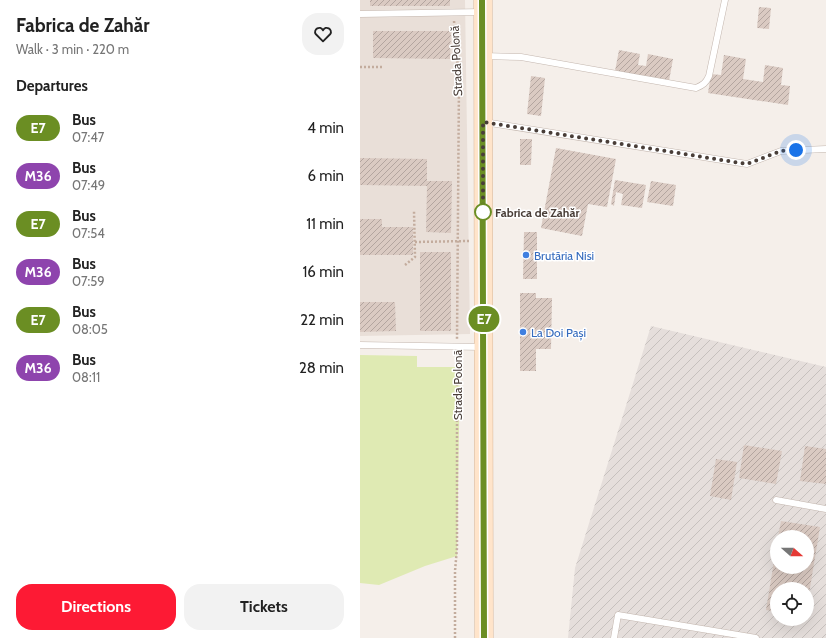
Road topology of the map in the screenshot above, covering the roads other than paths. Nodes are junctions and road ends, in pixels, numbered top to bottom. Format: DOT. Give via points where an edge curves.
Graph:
graph roads {
  1 [pos="724,0"];
  2 [pos="482,6"];
  3 [pos="360,14"];
  4 [pos="482,56"];
  5 [pos="483,122"];
  6 [pos="826,149"];
  7 [pos="360,345"];
  8 [pos="484,347"];
  9 [pos="776,500"];
  10 [pos="826,509"];
  11 [pos="484,638"];
  12 [pos="614,638"];
  13 [pos="756,638"];
  1 -- 4 [label="lane" via="709,76 703,86 696,88 521,57"];
  2 -- 3 [label="lane" via="453,12"];
  2 -- 4 [label="main road, Strada Polonă"];
  4 -- 5 [label="main road, Strada Polonă"];
  5 -- 6 [label="lane" via="747,164 781,151"];
  5 -- 8 [label="main road, Strada Polonă"];
  7 -- 8 [label="lane"];
  8 -- 11 [label="main road, Strada Polonă"];
  9 -- 10 [label="lane"];
  12 -- 13 [label="lane" via="618,615"];
}
